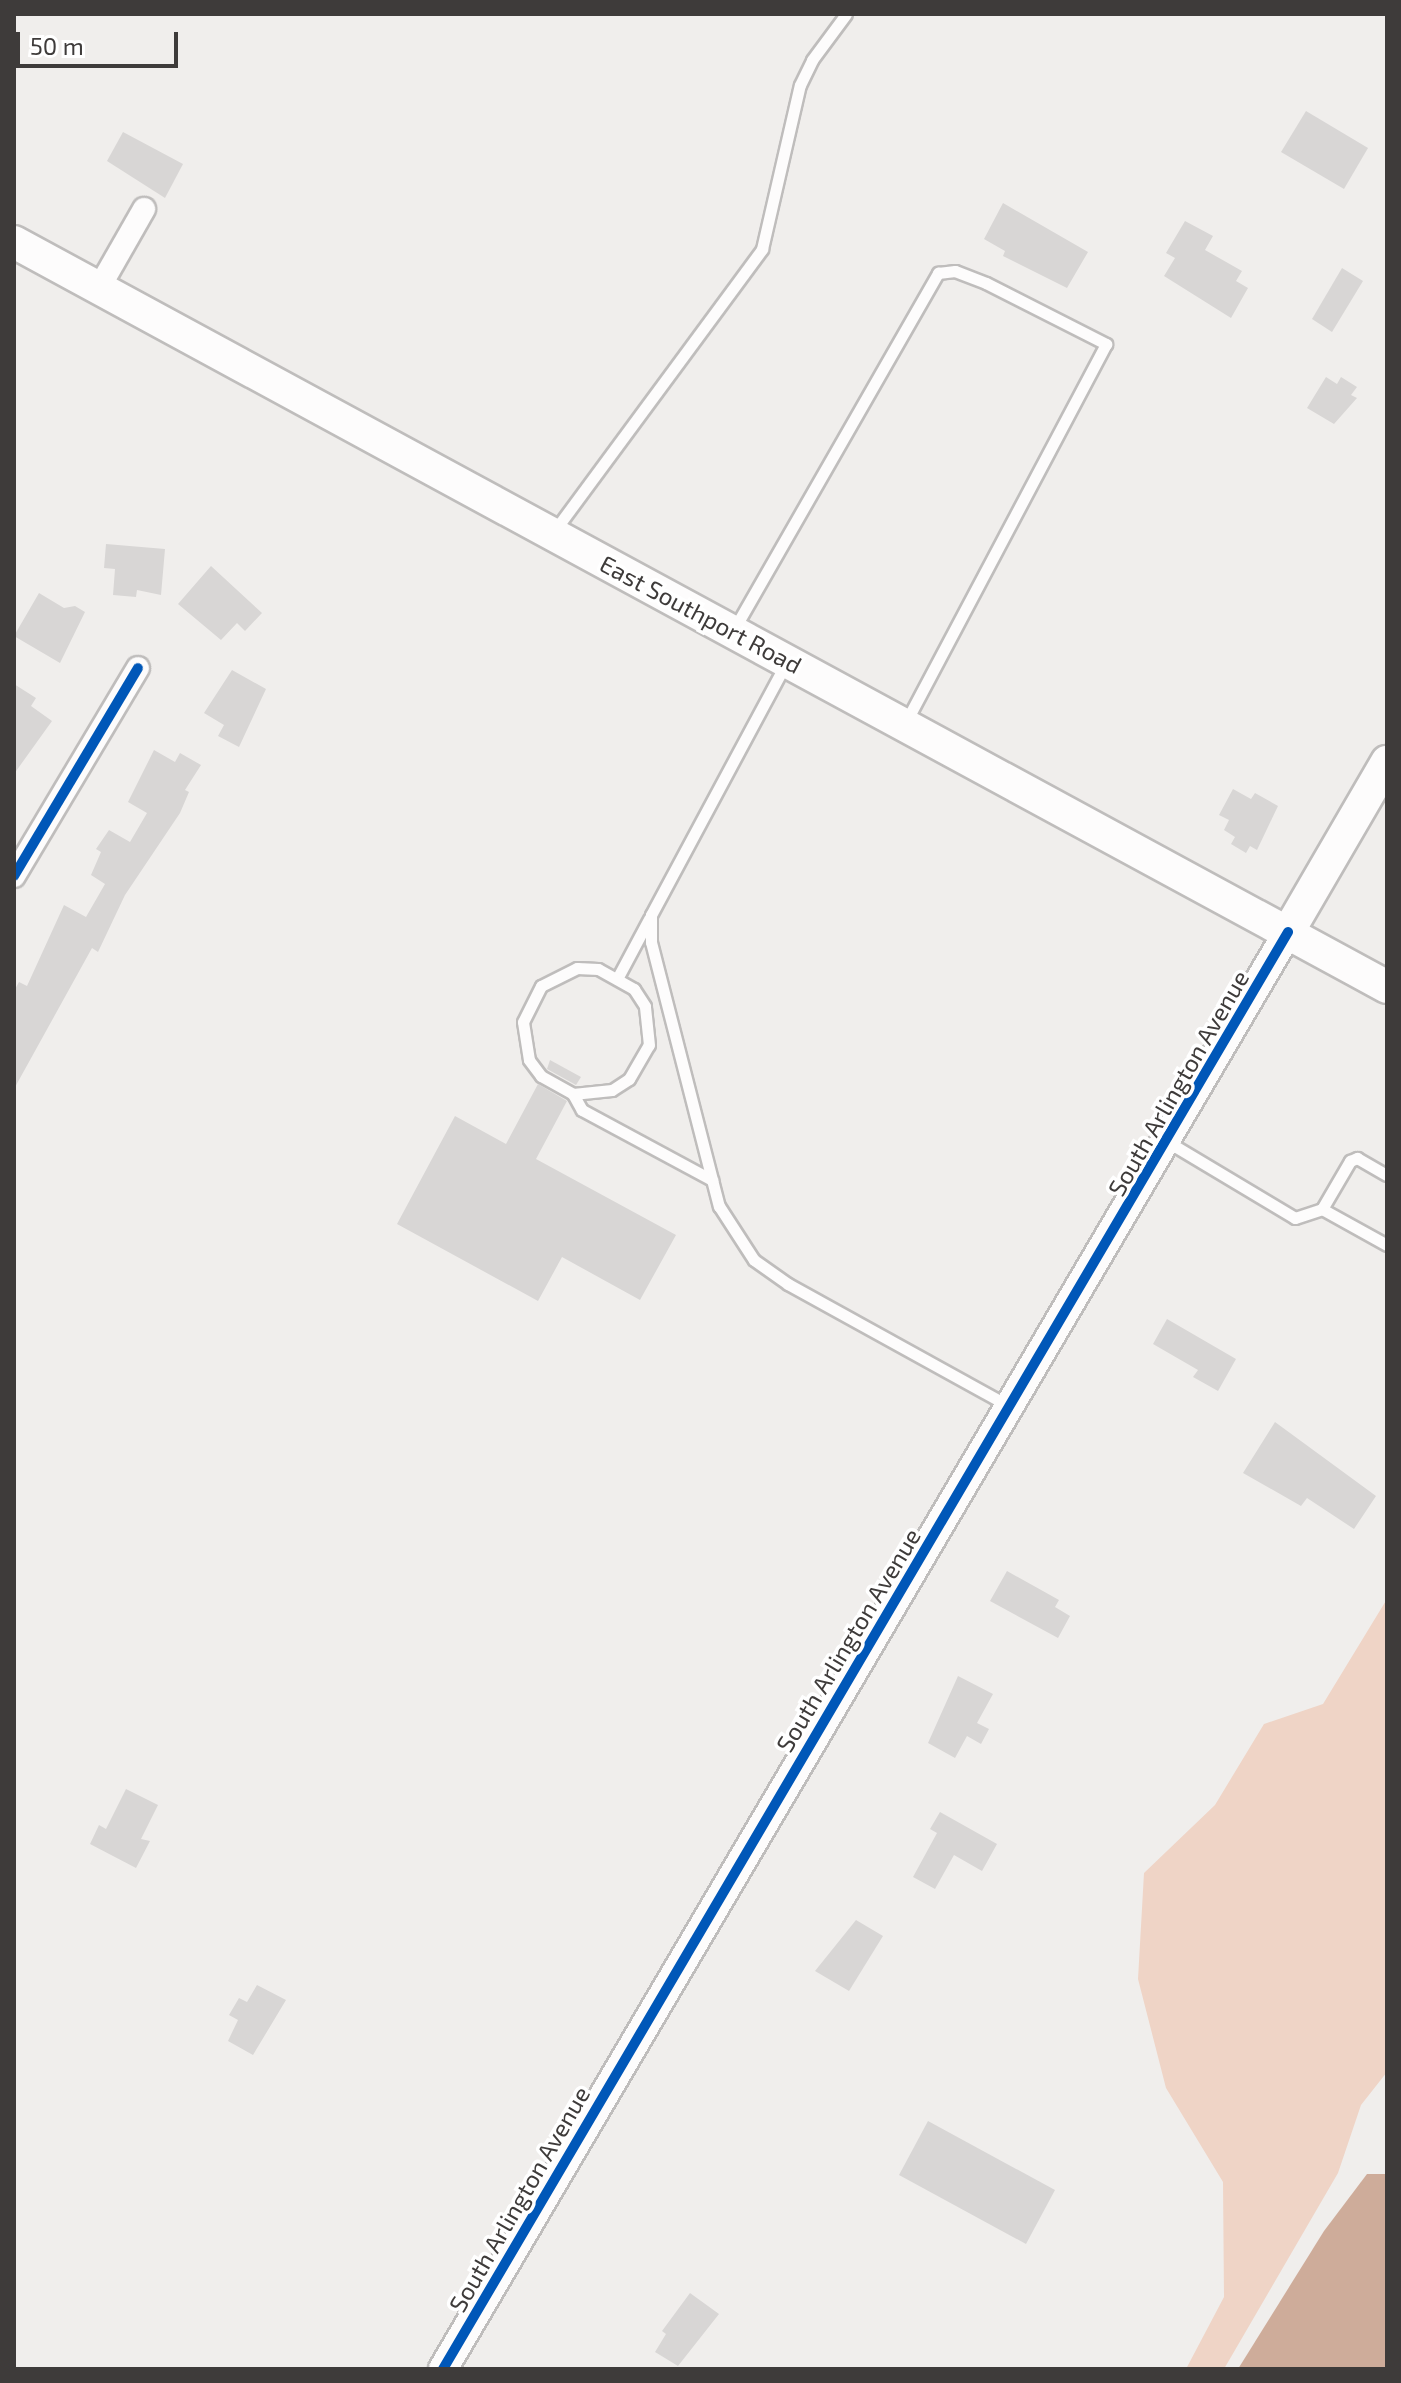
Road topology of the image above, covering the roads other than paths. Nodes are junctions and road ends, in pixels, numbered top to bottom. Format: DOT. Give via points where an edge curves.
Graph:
graph roads {
  1 [pos="846,14"];
  2 [pos="144,209"];
  3 [pos="14,242"];
  4 [pos="99,288"];
  5 [pos="552,534"];
  6 [pos="733,631"];
  7 [pos="787,661"];
  8 [pos="138,668"];
  9 [pos="904,724"];
  10 [pos="1387,762"];
  11 [pos="14,876"];
  12 [pos="651,915"];
  13 [pos="1288,932"];
  14 [pos="618,977"];
  15 [pos="1387,987"];
  16 [pos="573,1094"];
  17 [pos="1168,1142"];
  18 [pos="1387,1175"];
  19 [pos="712,1180"];
  20 [pos="1322,1209"];
  21 [pos="1387,1245"];
  22 [pos="1009,1406"];
  23 [pos="443,2369"];
  1 -- 5 [label="lane" via="800,85 762,249"];
  2 -- 4 [label="street"];
  3 -- 4 [label="main road, East Southport Road"];
  4 -- 5 [label="main road, East Southport Road"];
  5 -- 6 [label="main road, East Southport Road"];
  6 -- 7 [label="main road, East Southport Road"];
  6 -- 9 [label="lane" via="938,273 955,271 986,283 1106,344"];
  7 -- 9 [label="main road, East Southport Road"];
  7 -- 12 [label="lane"];
  8 -- 11 [label="street"];
  9 -- 13 [label="main road, East Southport Road"];
  10 -- 13 [label="main road, South Arlington Avenue"];
  12 -- 14 [label="lane"];
  12 -- 19 [label="lane" via="651,942"];
  13 -- 15 [label="main road, East Southport Road"];
  13 -- 17 [label="street, South Arlington Avenue"];
  14 -- 16 [label="lane" via="645,1006 650,1025 645,1054 629,1079 612,1090"];
  14 -- 16 [label="lane" via="577,968 549,980 529,1003 523,1042 529,1060 541,1076"];
  16 -- 19 [label="lane" via="582,1110"];
  17 -- 20 [label="lane" via="1295,1218"];
  17 -- 22 [label="street, South Arlington Avenue"];
  18 -- 20 [label="lane" via="1357,1158 1350,1161"];
  19 -- 22 [label="lane" via="733,1235 754,1260"];
  20 -- 21 [label="lane"];
  22 -- 23 [label="street, South Arlington Avenue"];
}
